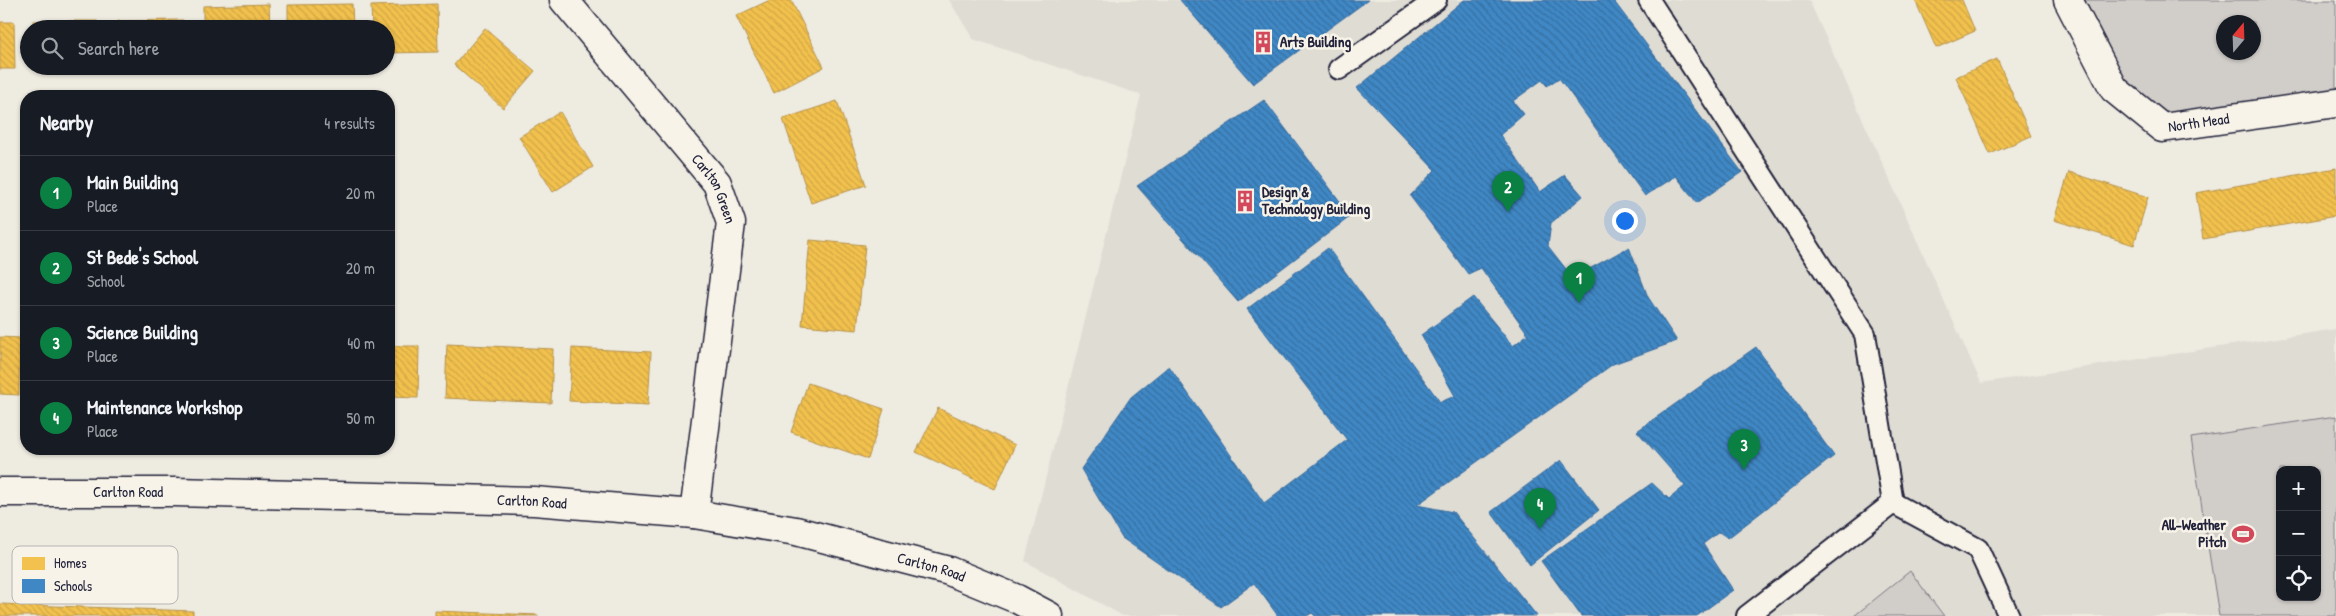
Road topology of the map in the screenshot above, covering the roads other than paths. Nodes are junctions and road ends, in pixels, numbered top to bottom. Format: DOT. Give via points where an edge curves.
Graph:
graph roads {
  1 [pos="564,0"];
  2 [pos="1436,0"];
  3 [pos="2068,0"];
  4 [pos="1657,5"];
  5 [pos="1339,69"];
  6 [pos="2336,102"];
  7 [pos="0,492"];
  8 [pos="1893,503"];
  9 [pos="694,514"];
  10 [pos="1049,616"];
  11 [pos="1747,616"];
  12 [pos="2009,616"];
  1 -- 9 [label="street, Carlton Green" via="717,183 731,224"];
  2 -- 5 [label="lane"];
  3 -- 6 [label="street, North Mead" via="2114,89 2162,128"];
  4 -- 8 [label="lane" via="1865,334"];
  7 -- 9 [label="street, Carlton Road" via="175,492 534,501"];
  8 -- 11 [label="lane"];
  8 -- 12 [label="lane" via="1978,549"];
  9 -- 10 [label="street, Carlton Road" via="796,531 949,571"];
}
